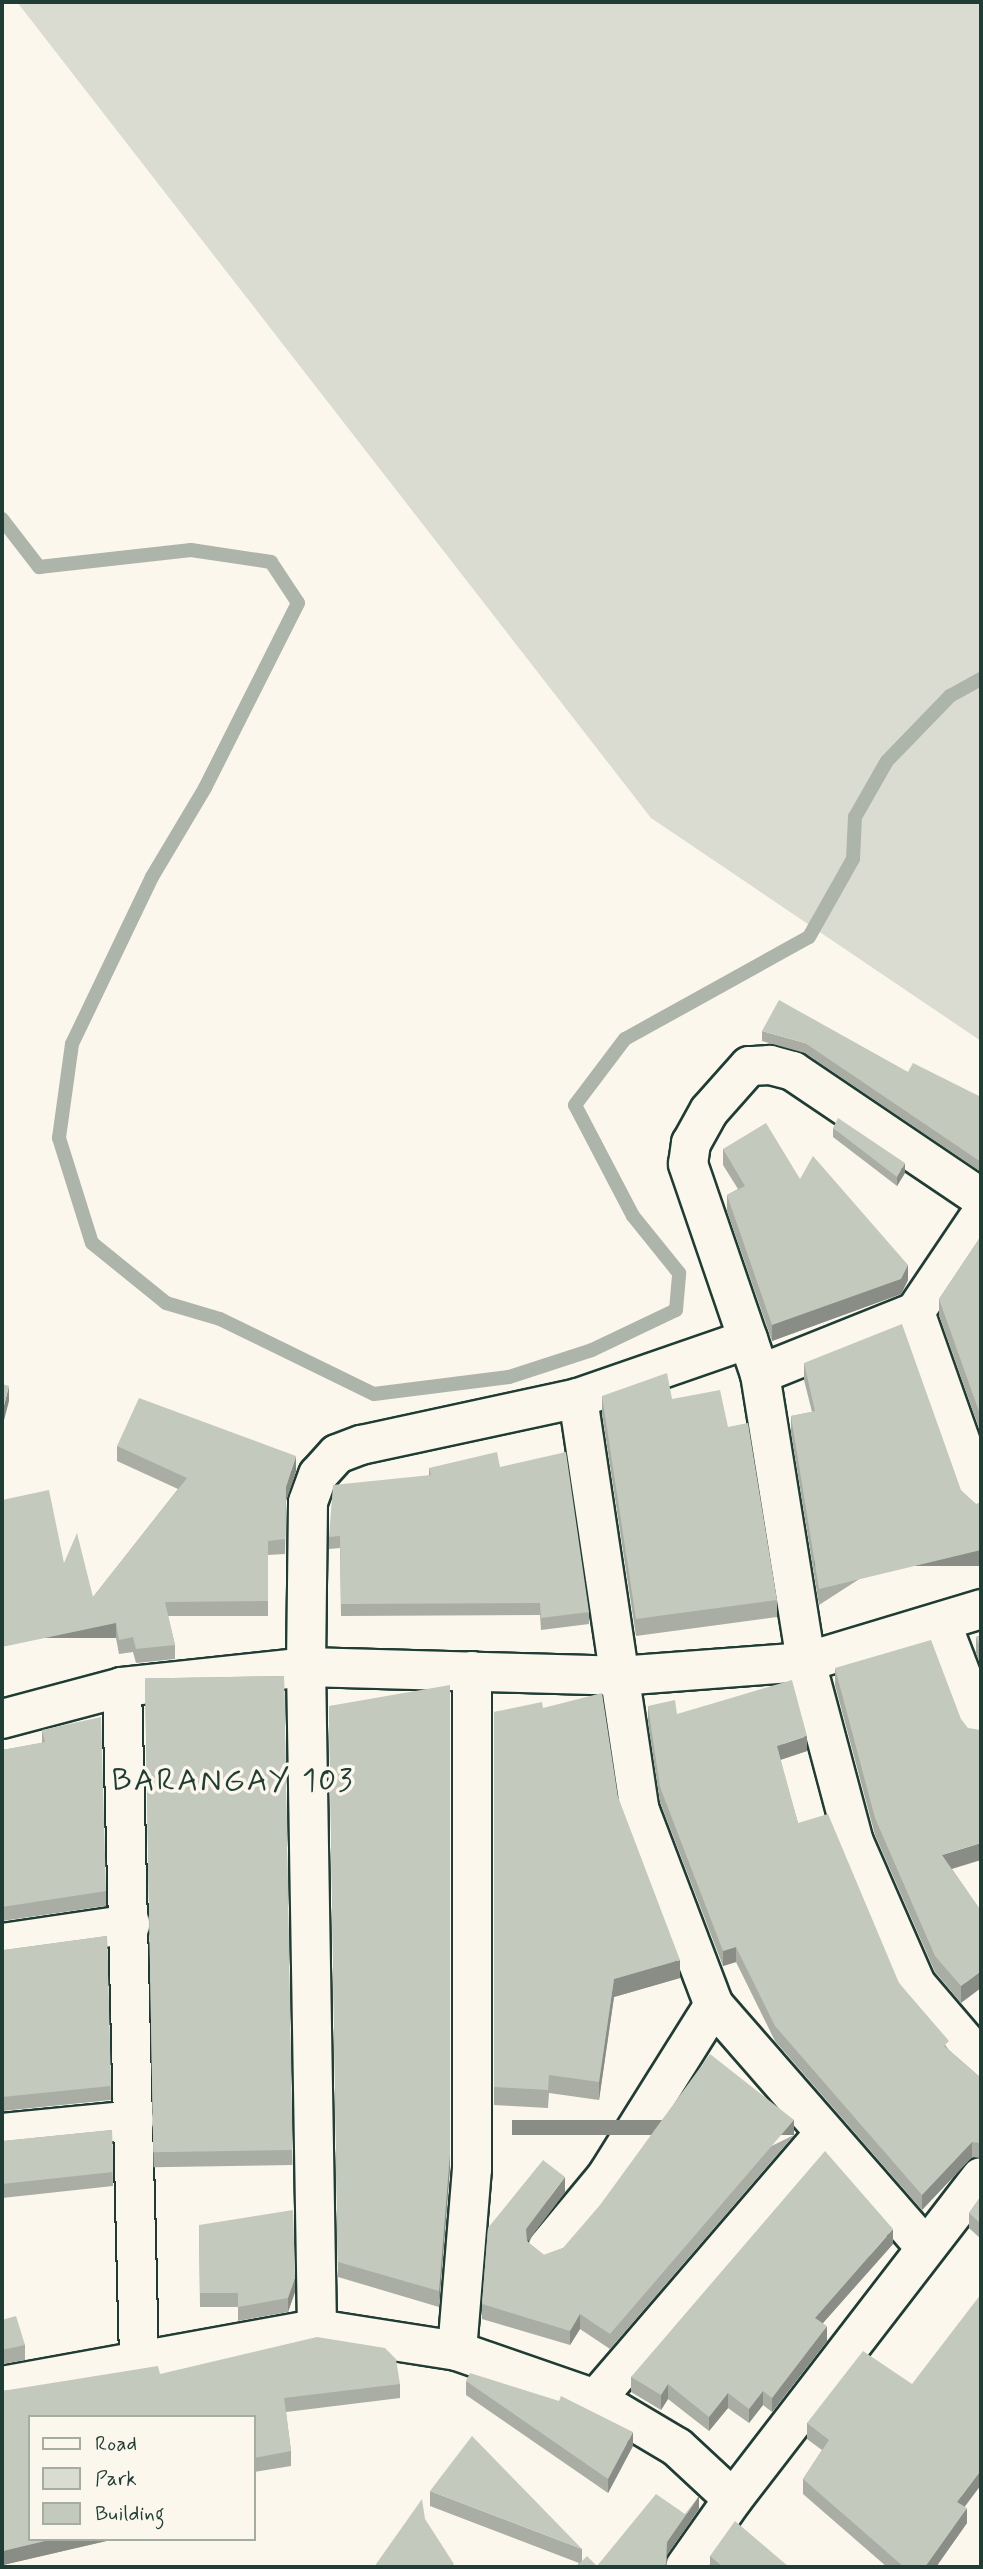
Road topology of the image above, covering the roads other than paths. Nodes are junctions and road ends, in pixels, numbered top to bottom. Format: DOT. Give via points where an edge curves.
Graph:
graph roads {
  1 [pos="981,1198"];
  2 [pos="981,1214"];
  3 [pos="915,1312"];
  4 [pos="754,1357"];
  5 [pos="578,1398"];
  6 [pos="981,1499"];
  7 [pos="981,1609"];
  8 [pos="941,1622"];
  9 [pos="806,1662"];
  10 [pos="306,1667"];
  11 [pos="472,1671"];
  12 [pos="619,1676"];
  13 [pos="122,1687"];
  14 [pos="2,1719"];
  15 [pos="981,1727"];
  16 [pos="131,1924"];
  17 [pos="2,1944"];
  18 [pos="714,2005"];
  19 [pos="981,2060"];
  20 [pos="134,2120"];
  21 [pos="2,2133"];
  22 [pos="823,2135"];
  23 [pos="981,2178"];
  24 [pos="923,2245"];
  25 [pos="547,2248"];
  26 [pos="317,2329"];
  27 [pos="457,2351"];
  28 [pos="139,2357"];
  29 [pos="2,2386"];
  30 [pos="596,2399"];
  31 [pos="733,2499"];
  32 [pos="685,2567"];
  1 -- 4 [label="street" via="793,1071 749,1066 709,1111 688,1164"];
  2 -- 3 [label="street"];
  3 -- 4 [label="street"];
  3 -- 6 [label="street"];
  4 -- 5 [label="street"];
  4 -- 9 [label="street"];
  5 -- 10 [label="street" via="337,1454 318,1475 308,1502"];
  5 -- 12 [label="street"];
  7 -- 8 [label="street"];
  8 -- 9 [label="street"];
  8 -- 15 [label="street"];
  9 -- 12 [label="street"];
  9 -- 19 [label="street" via="854,1842 911,1972"];
  10 -- 11 [label="street"];
  10 -- 13 [label="street"];
  10 -- 26 [label="street"];
  11 -- 12 [label="street"];
  11 -- 27 [label="street" via="472,2169"];
  12 -- 18 [label="street" via="639,1808"];
  13 -- 14 [label="street"];
  13 -- 16 [label="street"];
  16 -- 17 [label="street"];
  16 -- 20 [label="street"];
  18 -- 22 [label="street"];
  18 -- 25 [label="street" via="606,2177"];
  20 -- 21 [label="street"];
  20 -- 28 [label="street"];
  22 -- 24 [label="street"];
  22 -- 30 [label="street"];
  23 -- 24 [label="street"];
  24 -- 31 [label="street"];
  26 -- 27 [label="street"];
  26 -- 28 [label="street"];
  27 -- 30 [label="street"];
  28 -- 29 [label="street"];
  30 -- 31 [label="street" via="677,2447"];
  31 -- 32 [label="street"];
}
